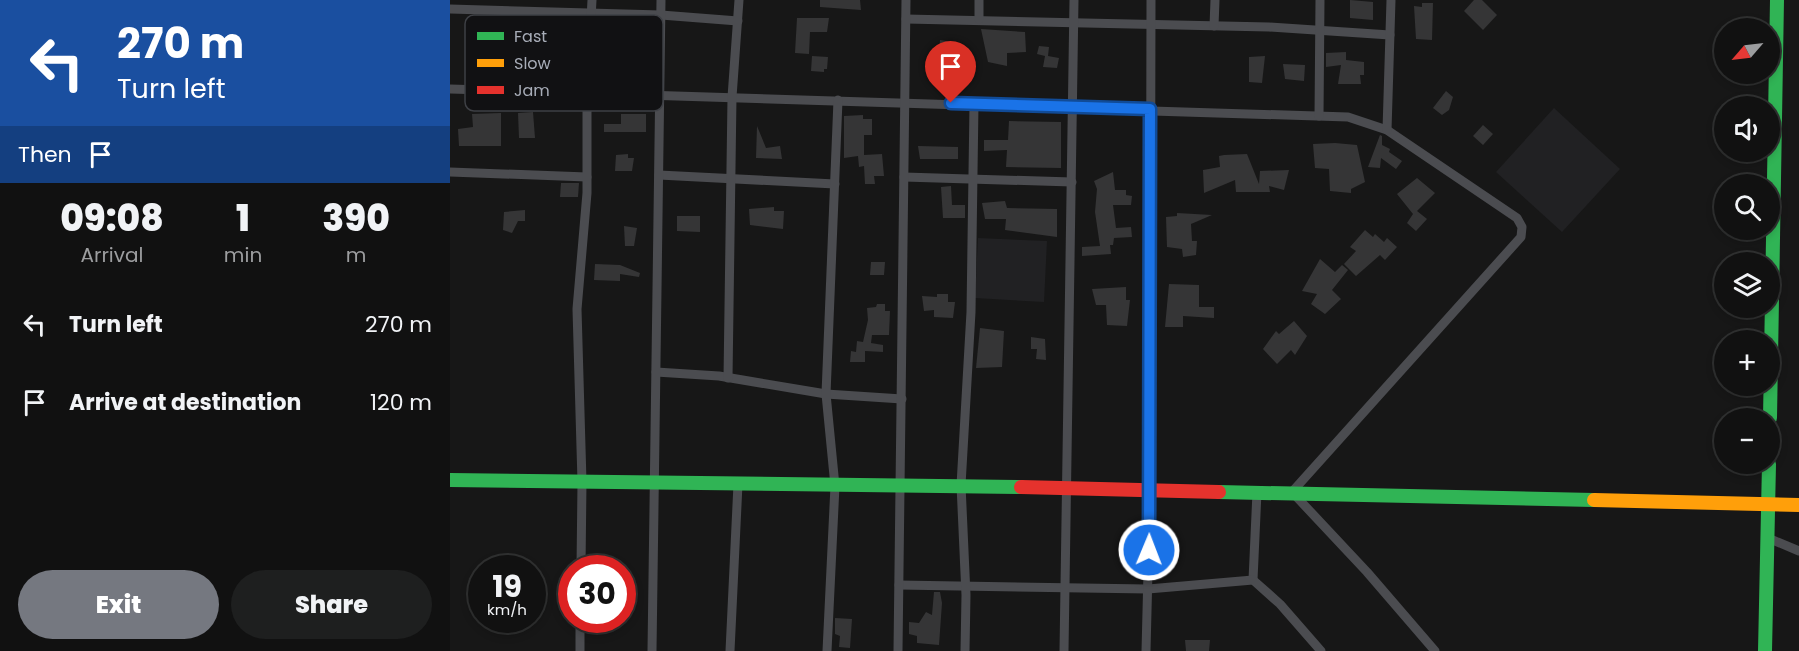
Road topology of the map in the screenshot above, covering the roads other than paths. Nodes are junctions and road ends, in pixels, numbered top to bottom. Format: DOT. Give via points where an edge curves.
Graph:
graph roads {
  1 [pos="592,0"];
  2 [pos="661,0"];
  3 [pos="739,0"];
  4 [pos="906,0"];
  5 [pos="979,0"];
  6 [pos="1074,0"];
  7 [pos="1151,0"];
  8 [pos="1215,0"];
  9 [pos="1320,0"];
  10 [pos="1391,0"];
  11 [pos="1777,0"];
  12 [pos="450,9"];
  13 [pos="592,13"];
  14 [pos="661,15"];
  15 [pos="663,15"];
  16 [pos="906,19"];
  17 [pos="979,19"];
  18 [pos="738,21"];
  19 [pos="1074,23"];
  20 [pos="1150,25"];
  21 [pos="1214,26"];
  22 [pos="1320,30"];
  23 [pos="1390,35"];
  24 [pos="450,88"];
  25 [pos="465,88"];
  26 [pos="663,94"];
  27 [pos="732,97"];
  28 [pos="838,100"];
  29 [pos="905,102"];
  30 [pos="974,104"];
  31 [pos="1073,107"];
  32 [pos="1150,109"];
  33 [pos="587,111"];
  34 [pos="660,111"];
  35 [pos="1319,116"];
  36 [pos="1387,130"];
  37 [pos="450,172"];
  38 [pos="659,175"];
  39 [pos="587,177"];
  40 [pos="904,177"];
  41 [pos="973,177"];
  42 [pos="731,179"];
  43 [pos="1072,182"];
  44 [pos="835,184"];
  45 [pos="656,372"];
  46 [pos="728,378"];
  47 [pos="826,394"];
  48 [pos="902,399"];
  49 [pos="1770,408"];
  50 [pos="1769,474"];
  51 [pos="450,480"];
  52 [pos="582,482"];
  53 [pos="654,483"];
  54 [pos="738,484"];
  55 [pos="961,484"];
  56 [pos="836,486"];
  57 [pos="902,486"];
  58 [pos="1065,488"];
  59 [pos="1150,492"];
  60 [pos="1257,492"];
  61 [pos="1292,492"];
  62 [pos="1768,505"];
  63 [pos="1799,505"];
  64 [pos="1768,538"];
  65 [pos="1799,551"];
  66 [pos="581,555"];
  67 [pos="1253,580"];
  68 [pos="899,585"];
  69 [pos="966,585"];
  70 [pos="1064,586"];
  71 [pos="1148,589"];
  72 [pos="580,633"];
  73 [pos="580,651"];
  74 [pos="651,651"];
  75 [pos="730,651"];
  76 [pos="826,651"];
  77 [pos="898,651"];
  78 [pos="965,651"];
  79 [pos="1064,651"];
  80 [pos="1146,651"];
  81 [pos="1321,651"];
  82 [pos="1435,651"];
  83 [pos="1766,651"];
  1 -- 13 [label="street"];
  2 -- 14 [label="street"];
  3 -- 18 [label="street"];
  4 -- 16 [label="street"];
  5 -- 17 [label="street"];
  6 -- 19 [label="street"];
  7 -- 20 [label="street"];
  8 -- 21 [label="street"];
  9 -- 22 [label="street"];
  10 -- 23 [label="street"];
  11 -- 49 [label="main road"];
  12 -- 13 [label="street"];
  13 -- 14 [label="street"];
  15 -- 18 [label="street"];
  16 -- 17 [label="street"];
  16 -- 29 [label="street"];
  17 -- 19 [label="street"];
  18 -- 27 [label="street"];
  19 -- 20 [label="street"];
  19 -- 31 [label="street"];
  20 -- 21 [label="street"];
  20 -- 32 [label="street"];
  21 -- 22 [label="street"];
  22 -- 23 [label="street"];
  22 -- 35 [label="street"];
  23 -- 36 [label="street"];
  24 -- 25 [label="street"];
  26 -- 27 [label="street"];
  27 -- 28 [label="street"];
  27 -- 42 [label="street"];
  28 -- 29 [label="street"];
  28 -- 44 [label="street"];
  29 -- 30 [label="street"];
  29 -- 40 [label="street"];
  30 -- 31 [label="street"];
  30 -- 41 [label="street"];
  31 -- 32 [label="street"];
  31 -- 43 [label="street"];
  32 -- 35 [label="street"];
  32 -- 59 [label="street"];
  33 -- 39 [label="street"];
  34 -- 38 [label="street"];
  35 -- 36 [label="street" via="1348,117"];
  36 -- 61 [label="street" via="1517,218 1522,227 1521,237"];
  37 -- 39 [label="street"];
  38 -- 42 [label="street"];
  38 -- 45 [label="street"];
  39 -- 52 [label="street" via="577,309"];
  40 -- 41 [label="street"];
  40 -- 48 [label="street"];
  41 -- 43 [label="street"];
  41 -- 55 [label="street" via="971,312"];
  42 -- 44 [label="street"];
  42 -- 46 [label="street"];
  43 -- 58 [label="street"];
  44 -- 47 [label="street"];
  45 -- 46 [label="street"];
  45 -- 53 [label="street"];
  46 -- 47 [label="street"];
  47 -- 48 [label="street"];
  47 -- 56 [label="street"];
  48 -- 57 [label="street"];
  50 -- 62 [label="main road"];
  51 -- 52 [label="main road"];
  52 -- 53 [label="main road"];
  52 -- 66 [label="street"];
  53 -- 54 [label="main road"];
  53 -- 74 [label="street"];
  54 -- 56 [label="main road"];
  54 -- 75 [label="street"];
  55 -- 57 [label="main road"];
  55 -- 58 [label="main road"];
  55 -- 69 [label="street"];
  56 -- 57 [label="main road"];
  56 -- 76 [label="street"];
  57 -- 68 [label="street"];
  58 -- 59 [label="main road"];
  58 -- 70 [label="street"];
  59 -- 60 [label="main road"];
  59 -- 71 [label="street"];
  60 -- 61 [label="main road"];
  60 -- 67 [label="street"];
  61 -- 62 [label="main road"];
  61 -- 82 [label="street"];
  62 -- 63 [label="main road"];
  62 -- 64 [label="main road"];
  64 -- 65 [label="street"];
  64 -- 83 [label="main road"];
  67 -- 71 [label="street"];
  67 -- 81 [label="street"];
  68 -- 69 [label="street"];
  68 -- 77 [label="street"];
  69 -- 70 [label="street"];
  69 -- 78 [label="street"];
  70 -- 71 [label="street"];
  70 -- 79 [label="street"];
  71 -- 80 [label="street"];
  72 -- 73 [label="street"];
}
